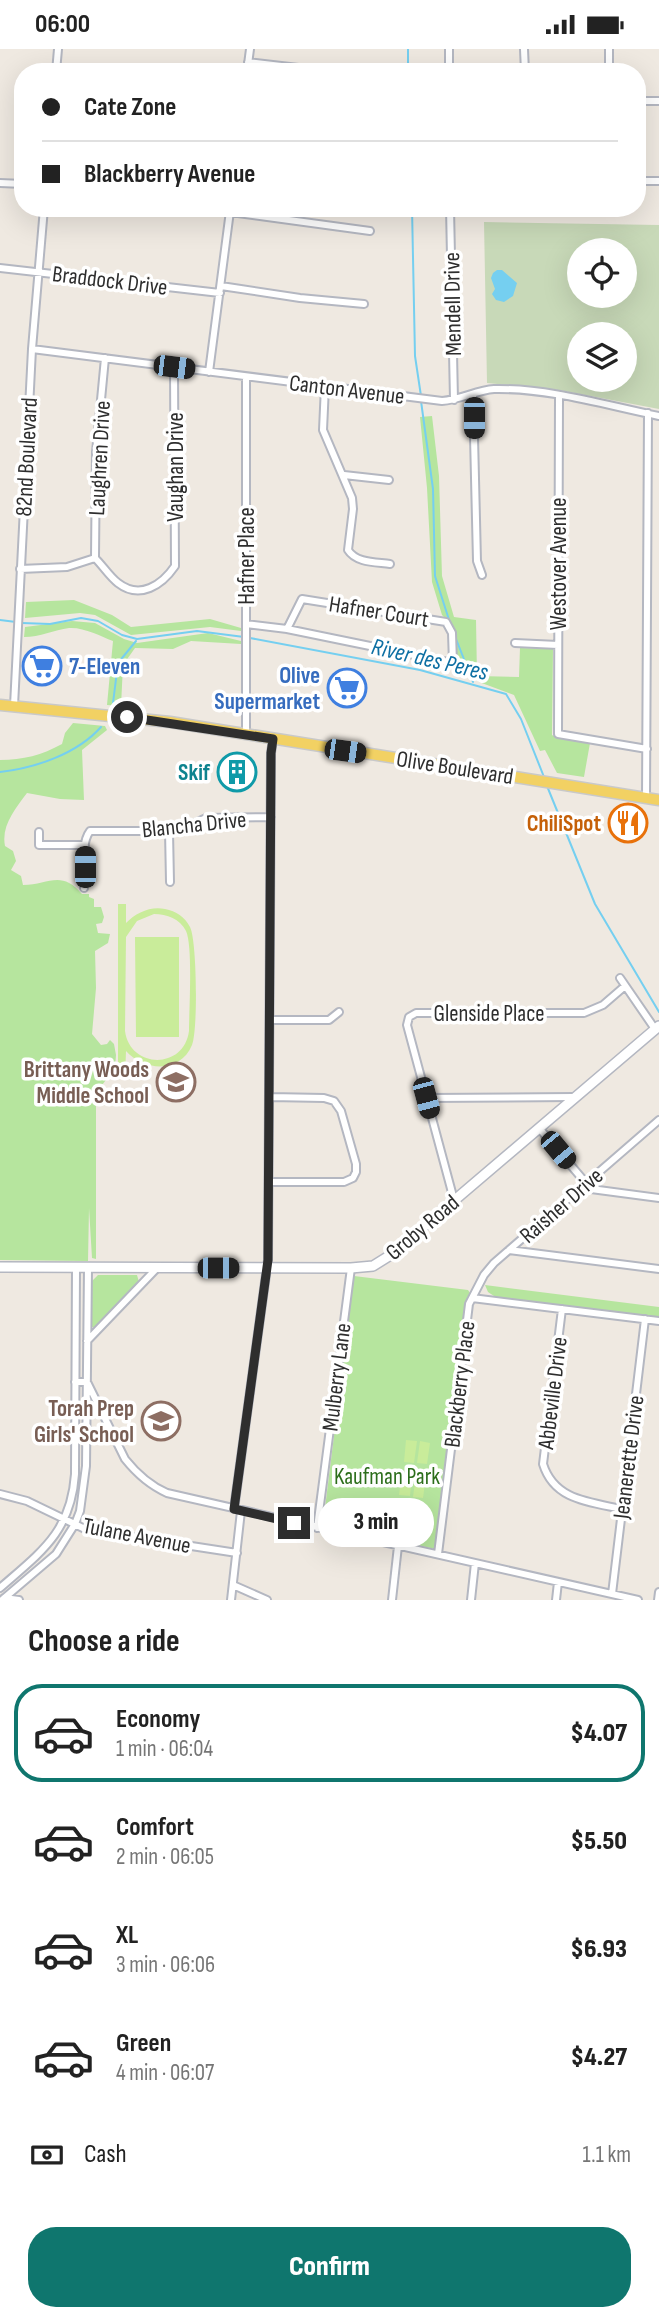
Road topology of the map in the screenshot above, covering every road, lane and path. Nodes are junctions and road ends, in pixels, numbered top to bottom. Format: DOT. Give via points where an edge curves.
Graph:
graph roads {
  1 [pos="250,49"];
  2 [pos="248,62"];
  3 [pos="256,63"];
  4 [pos="43,217"];
  5 [pos="229,217"];
  6 [pos="277,217"];
  7 [pos="450,217"];
  8 [pos="370,231"];
  9 [pos="0,268"];
  10 [pos="39,271"];
  11 [pos="220,290"];
  12 [pos="364,305"];
  13 [pos="32,349"];
  14 [pos="105,358"];
  15 [pos="174,367"];
  16 [pos="209,372"];
  17 [pos="246,377"];
  18 [pos="325,386"];
  19 [pos="472,395"];
  20 [pos="559,395"];
  21 [pos="454,400"];
  22 [pos="648,413"];
  23 [pos="659,415"];
  24 [pos="344,475"];
  25 [pos="389,480"];
  26 [pos="95,558"];
  27 [pos="390,564"];
  28 [pos="20,569"];
  29 [pos="482,575"];
  30 [pos="246,626"];
  31 [pos="287,629"];
  32 [pos="515,643"];
  33 [pos="558,645"];
  34 [pos="0,705"];
  35 [pos="13,706"];
  36 [pos="246,735"];
  37 [pos="273,739"];
  38 [pos="647,749"];
  39 [pos="646,798"];
  40 [pos="659,800"];
  41 [pos="271,817"];
  42 [pos="169,831"];
  43 [pos="39,832"];
  44 [pos="85,845"];
  45 [pos="170,882"];
  46 [pos="84,888"];
  47 [pos="620,978"];
  48 [pos="625,986"];
  49 [pos="339,1011"];
  50 [pos="271,1020"];
  51 [pos="658,1027"];
  52 [pos="270,1097"];
  53 [pos="574,1097"];
  54 [pos="426,1098"];
  55 [pos="659,1120"];
  56 [pos="539,1128"];
  57 [pos="269,1182"];
  58 [pos="586,1184"];
  59 [pos="659,1198"];
  60 [pos="454,1200"];
  61 [pos="509,1250"];
  62 [pos="0,1267"];
  63 [pos="76,1268"];
  64 [pos="88,1268"];
  65 [pos="157,1268"];
  66 [pos="266,1268"];
  67 [pos="351,1268"];
  68 [pos="659,1269"];
  69 [pos="472,1298"];
  70 [pos="562,1309"];
  71 [pos="645,1319"];
  72 [pos="659,1321"];
  73 [pos="87,1341"];
  74 [pos="75,1382"];
  75 [pos="87,1382"];
  76 [pos="0,1494"];
  77 [pos="622,1509"];
  78 [pos="238,1510"];
  79 [pos="66,1519"];
  80 [pos="75,1524"];
  81 [pos="317,1528"];
  82 [pos="398,1546"];
  83 [pos="237,1553"];
  84 [pos="438,1554"];
  85 [pos="475,1563"];
  86 [pos="558,1582"];
  87 [pos="233,1585"];
  88 [pos="0,1588"];
  89 [pos="659,1592"];
  90 [pos="612,1594"];
  91 [pos="2,1598"];
  92 [pos="19,1600"];
  93 [pos="231,1600"];
  94 [pos="267,1600"];
  95 [pos="392,1600"];
  96 [pos="471,1600"];
  97 [pos="556,1600"];
  98 [pos="638,1600"];
  99 [pos="658,1600"];
  1 -- 2 [label="street"];
  2 -- 3 [label="street"];
  4 -- 10 [label="street, 82nd Boulevard"];
  5 -- 11 [label="street"];
  6 -- 8 [label="street"];
  7 -- 21 [label="street, Mendell Drive"];
  9 -- 10 [label="street, Braddock Drive"];
  10 -- 11 [label="street, Braddock Drive"];
  10 -- 13 [label="street, 82nd Boulevard"];
  11 -- 12 [label="street, Braddock Drive"];
  11 -- 16 [label="street"];
  13 -- 14 [label="street, Canton Avenue"];
  13 -- 28 [label="street, 82nd Boulevard"];
  14 -- 15 [label="street, Canton Avenue"];
  14 -- 26 [label="street, Laughren Drive" via="96,451"];
  15 -- 16 [label="street, Canton Avenue"];
  15 -- 26 [label="street, Vaughan Drive" via="175,566 158,586 140,590 117,582"];
  16 -- 17 [label="street, Canton Avenue"];
  17 -- 18 [label="street, Canton Avenue"];
  17 -- 30 [label="street, Hafner Place"];
  18 -- 21 [label="street, Canton Avenue"];
  18 -- 24 [label="street" via="323,431"];
  19 -- 20 [label="street, Canton Avenue" via="492,389"];
  19 -- 21 [label="street, Canton Avenue"];
  19 -- 29 [label="street" via="477,561"];
  20 -- 22 [label="street, Canton Avenue"];
  20 -- 33 [label="street, Westover Avenue"];
  22 -- 23 [label="street, Canton Avenue"];
  22 -- 38 [label="street"];
  24 -- 25 [label="street"];
  24 -- 27 [label="street" via="353,509 347,556"];
  26 -- 28 [label="street" via="67,567"];
  28 -- 35 [label="street, 82nd Boulevard"];
  30 -- 31 [label="street, Hafner Court"];
  30 -- 36 [label="street, Hafner Place"];
  31 -- 31 [label="street, Hafner Court" via="302,599 446,622 452,633 453,663"];
  32 -- 33 [label="street"];
  33 -- 38 [label="street, Westover Avenue" via="558,734"];
  34 -- 35 [label="main road, Olive Boulevard"];
  35 -- 36 [label="main road, Olive Boulevard" via="170,722"];
  36 -- 37 [label="main road, Olive Boulevard"];
  37 -- 39 [label="main road, Olive Boulevard"];
  37 -- 41 [label="street"];
  38 -- 39 [label="street"];
  39 -- 40 [label="main road, Olive Boulevard"];
  41 -- 42 [label="street, Blancha Drive" via="206,818"];
  41 -- 50 [label="street"];
  42 -- 44 [label="street, Blancha Drive" via="90,831"];
  42 -- 45 [label="street"];
  43 -- 44 [label="street" via="39,845"];
  44 -- 46 [label="street"];
  47 -- 48 [label="street"];
  48 -- 51 [label="street"];
  48 -- 54 [label="street, Glenside Place" via="603,1005 584,1013 406,1014"];
  49 -- 50 [label="street" via="329,1020"];
  50 -- 52 [label="street"];
  51 -- 53 [label="street, Groby Road"];
  52 -- 57 [label="street"];
  52 -- 57 [label="street" via="334,1101 341,1111 356,1168 353,1178 344,1182"];
  53 -- 54 [label="street"];
  53 -- 56 [label="street, Groby Road"];
  54 -- 60 [label="street, Glenside Place"];
  55 -- 58 [label="street, Raisher Drive"];
  56 -- 58 [label="street"];
  56 -- 60 [label="street, Groby Road"];
  57 -- 66 [label="street"];
  58 -- 59 [label="street" via="592,1189"];
  58 -- 61 [label="street, Raisher Drive"];
  60 -- 67 [label="street, Groby Road" via="381,1262"];
  61 -- 68 [label="street"];
  61 -- 69 [label="street, Raisher Drive" via="489,1268"];
  62 -- 63 [label="street, Groby Road"];
  63 -- 64 [label="street, Groby Road"];
  63 -- 74 [label="street"];
  64 -- 65 [label="street, Groby Road"];
  64 -- 73 [label="street"];
  65 -- 66 [label="street, Groby Road"];
  65 -- 73 [label="street"];
  66 -- 67 [label="street, Groby Road"];
  66 -- 78 [label="street"];
  67 -- 81 [label="street, Mulberry Lane"];
  69 -- 70 [label="street"];
  69 -- 84 [label="street, Blackberry Place"];
  70 -- 71 [label="street"];
  70 -- 77 [label="street, Abbeville Drive" via="543,1456 545,1471 569,1496"];
  71 -- 72 [label="street"];
  71 -- 77 [label="street, Jeanerette Drive"];
  73 -- 75 [label="street"];
  74 -- 75 [label="street"];
  74 -- 79 [label="street" via="75,1487"];
  75 -- 78 [label="street" via="125,1459 140,1477 167,1493"];
  75 -- 80 [label="street" via="85,1480"];
  76 -- 79 [label="street, Tulane Avenue" via="27,1500"];
  77 -- 90 [label="street, Jeanerette Drive"];
  78 -- 81 [label="street"];
  78 -- 83 [label="street"];
  79 -- 80 [label="street, Tulane Avenue"];
  79 -- 88 [label="street" via="50,1543"];
  80 -- 83 [label="street, Tulane Avenue" via="87,1530"];
  80 -- 91 [label="street" via="56,1554"];
  81 -- 82 [label="street"];
  82 -- 84 [label="street"];
  82 -- 95 [label="street"];
  83 -- 87 [label="street"];
  84 -- 85 [label="street"];
  85 -- 86 [label="street"];
  85 -- 96 [label="street"];
  86 -- 90 [label="street"];
  86 -- 97 [label="street"];
  87 -- 93 [label="street"];
  87 -- 94 [label="street"];
  89 -- 99 [label="street"];
  90 -- 98 [label="street"];
  91 -- 92 [label="street"];
}
